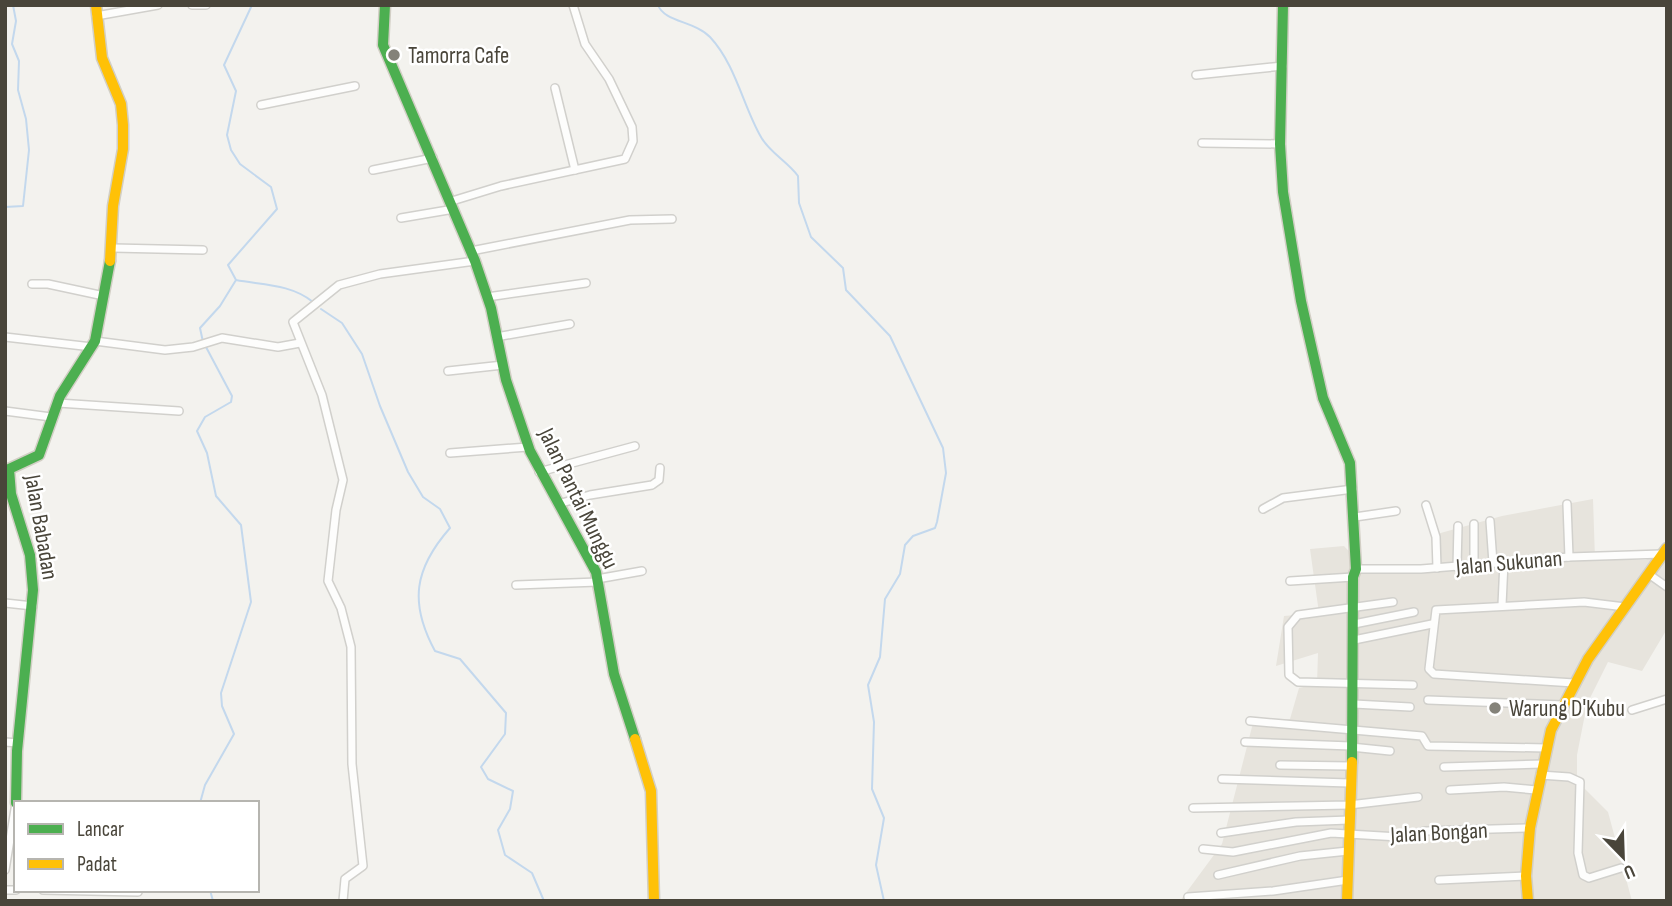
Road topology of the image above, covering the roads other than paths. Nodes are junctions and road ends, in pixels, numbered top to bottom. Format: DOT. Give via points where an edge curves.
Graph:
graph roads {
  1 [pos="158,5"];
  2 [pos="192,5"];
  3 [pos="206,5"];
  4 [pos="385,5"];
  5 [pos="573,5"];
  6 [pos="1283,5"];
  7 [pos="96,11"];
  8 [pos="1283,65"];
  9 [pos="1196,75"];
  10 [pos="355,86"];
  11 [pos="555,88"];
  12 [pos="261,105"];
  13 [pos="1202,143"];
  14 [pos="1280,144"];
  15 [pos="433,158"];
  16 [pos="373,170"];
  17 [pos="575,170"];
  18 [pos="453,205"];
  19 [pos="401,218"];
  20 [pos="672,219"];
  21 [pos="113,248"];
  22 [pos="203,250"];
  23 [pos="473,256"];
  24 [pos="586,283"];
  25 [pos="32,284"];
  26 [pos="104,296"];
  27 [pos="487,297"];
  28 [pos="570,324"];
  29 [pos="5,337"];
  30 [pos="496,337"];
  31 [pos="300,343"];
  32 [pos="94,344"];
  33 [pos="503,365"];
  34 [pos="448,371"];
  35 [pos="58,403"];
  36 [pos="5,411"];
  37 [pos="179,411"];
  38 [pos="51,416"];
  39 [pos="635,446"];
  40 [pos="528,447"];
  41 [pos="450,453"];
  42 [pos="660,468"];
  43 [pos="539,472"];
  44 [pos="1353,489"];
  45 [pos="558,504"];
  46 [pos="1567,504"];
  47 [pos="1426,505"];
  48 [pos="1263,509"];
  49 [pos="1396,511"];
  50 [pos="1355,517"];
  51 [pos="1490,521"];
  52 [pos="1474,524"];
  53 [pos="1458,526"];
  54 [pos="1665,551"];
  55 [pos="1569,557"];
  56 [pos="1504,562"];
  57 [pos="1493,563"];
  58 [pos="1474,564"];
  59 [pos="1457,567"];
  60 [pos="1437,568"];
  61 [pos="642,571"];
  62 [pos="1354,573"];
  63 [pos="1650,575"];
  64 [pos="598,580"];
  65 [pos="1290,581"];
  66 [pos="516,585"];
  67 [pos="1667,587"];
  68 [pos="1393,602"];
  69 [pos="5,603"];
  70 [pos="1502,605"];
  71 [pos="33,606"];
  72 [pos="1354,606"];
  73 [pos="1625,607"];
  74 [pos="1414,612"];
  75 [pos="1354,624"];
  76 [pos="1432,624"];
  77 [pos="1354,640"];
  78 [pos="1354,683"];
  79 [pos="1574,683"];
  80 [pos="1413,685"];
  81 [pos="1667,699"];
  82 [pos="1428,700"];
  83 [pos="1354,704"];
  84 [pos="1563,705"];
  85 [pos="1410,707"];
  86 [pos="1632,710"];
  87 [pos="1250,721"];
  88 [pos="1351,728"];
  89 [pos="5,742"];
  90 [pos="1245,742"];
  91 [pos="18,743"];
  92 [pos="1351,746"];
  93 [pos="1547,748"];
  94 [pos="1390,751"];
  95 [pos="1280,765"];
  96 [pos="1350,766"];
  97 [pos="1444,766"];
  98 [pos="1541,769"];
  99 [pos="1222,779"];
  100 [pos="1349,783"];
  101 [pos="1450,790"];
  102 [pos="1536,790"];
  103 [pos="1418,797"];
  104 [pos="16,801"];
  105 [pos="1349,805"];
  106 [pos="1193,808"];
  107 [pos="14,813"];
  108 [pos="1349,820"];
  109 [pos="1530,828"];
  110 [pos="1221,833"];
  111 [pos="1349,834"];
  112 [pos="7,848"];
  113 [pos="1203,849"];
  114 [pos="1349,851"];
  115 [pos="1621,868"];
  116 [pos="5,870"];
  117 [pos="1218,875"];
  118 [pos="1526,876"];
  119 [pos="1348,880"];
  120 [pos="1439,880"];
  121 [pos="1188,897"];
  122 [pos="1525,900"];
  123 [pos="343,901"];
  124 [pos="654,901"];
  125 [pos="1347,901"];
  1 -- 7 [label="street"];
  2 -- 3 [label="street"];
  4 -- 15 [label="street, Jalan Pantai Munggu" via="383,45"];
  5 -- 17 [label="street" via="584,44 609,79 633,132 623,161"];
  6 -- 8 [label="street"];
  7 -- 21 [label="street, Jalan Babadan" via="102,58 121,104 123,125"];
  8 -- 9 [label="street"];
  8 -- 14 [label="street"];
  10 -- 12 [label="street"];
  11 -- 17 [label="street"];
  13 -- 14 [label="street"];
  14 -- 44 [label="street" via="1301,301 1323,398 1350,463"];
  15 -- 16 [label="street"];
  15 -- 18 [label="street, Jalan Pantai Munggu"];
  17 -- 18 [label="street" via="501,186"];
  18 -- 19 [label="street"];
  18 -- 23 [label="street, Jalan Pantai Munggu"];
  20 -- 23 [label="street" via="630,219"];
  21 -- 22 [label="street"];
  21 -- 26 [label="street, Jalan Babadan"];
  23 -- 27 [label="street, Jalan Pantai Munggu"];
  23 -- 31 [label="street" via="339,285 293,322"];
  24 -- 27 [label="street"];
  25 -- 26 [label="street"];
  26 -- 32 [label="street, Jalan Babadan"];
  27 -- 30 [label="street, Jalan Pantai Munggu"];
  28 -- 30 [label="street"];
  29 -- 32 [label="street"];
  30 -- 33 [label="street, Jalan Pantai Munggu"];
  31 -- 32 [label="street" via="278,347 222,338 165,350"];
  31 -- 123 [label="street" via="322,396 343,480 328,581 351,647 352,764 363,866 345,879"];
  32 -- 35 [label="street, Jalan Babadan" via="69,378"];
  33 -- 34 [label="street"];
  33 -- 40 [label="street, Jalan Pantai Munggu"];
  35 -- 37 [label="street"];
  35 -- 38 [label="street, Jalan Babadan"];
  36 -- 38 [label="street"];
  38 -- 71 [label="street, Jalan Babadan" via="39,455 14,464 9,473 12,501 30,553"];
  39 -- 43 [label="street"];
  40 -- 41 [label="street"];
  40 -- 43 [label="street, Jalan Pantai Munggu"];
  42 -- 45 [label="street" via="659,480 652,485"];
  43 -- 45 [label="street, Jalan Pantai Munggu"];
  44 -- 48 [label="street" via="1283,498"];
  44 -- 50 [label="street"];
  45 -- 64 [label="street, Jalan Pantai Munggu"];
  46 -- 55 [label="street"];
  47 -- 60 [label="street" via="1436,537"];
  49 -- 50 [label="street"];
  50 -- 62 [label="street"];
  51 -- 57 [label="street"];
  52 -- 58 [label="street"];
  53 -- 59 [label="street"];
  54 -- 55 [label="street, Jalan Sukunan"];
  54 -- 63 [label="street"];
  55 -- 56 [label="street, Jalan Sukunan"];
  56 -- 57 [label="street, Jalan Sukunan"];
  56 -- 70 [label="street"];
  57 -- 58 [label="street, Jalan Sukunan"];
  58 -- 59 [label="street, Jalan Sukunan"];
  59 -- 60 [label="street, Jalan Sukunan"];
  60 -- 62 [label="street, Jalan Sukunan"];
  61 -- 64 [label="street"];
  62 -- 65 [label="street, Jalan Sukunan"];
  62 -- 72 [label="street"];
  63 -- 67 [label="street"];
  63 -- 73 [label="street"];
  64 -- 66 [label="street"];
  64 -- 124 [label="street, Jalan Pantai Munggu" via="614,674 650,791"];
  68 -- 72 [label="street"];
  69 -- 71 [label="street"];
  70 -- 73 [label="street" via="1584,602"];
  70 -- 76 [label="street" via="1438,608"];
  71 -- 91 [label="street, Jalan Babadan"];
  72 -- 75 [label="street"];
  72 -- 78 [label="street" via="1305,612 1288,627 1289,675 1294,681"];
  73 -- 79 [label="street"];
  74 -- 75 [label="street"];
  75 -- 77 [label="street"];
  76 -- 77 [label="street"];
  76 -- 79 [label="street" via="1429,669 1434,674"];
  77 -- 78 [label="street"];
  78 -- 80 [label="street"];
  78 -- 83 [label="street"];
  79 -- 84 [label="street"];
  81 -- 86 [label="street"];
  82 -- 84 [label="street"];
  83 -- 85 [label="street"];
  83 -- 88 [label="street"];
  84 -- 93 [label="street"];
  87 -- 88 [label="street"];
  88 -- 92 [label="street"];
  88 -- 93 [label="street" via="1424,736 1427,746"];
  89 -- 91 [label="street"];
  90 -- 92 [label="street"];
  91 -- 104 [label="street, Jalan Babadan"];
  92 -- 94 [label="street"];
  92 -- 96 [label="street"];
  93 -- 98 [label="street"];
  95 -- 96 [label="street"];
  96 -- 100 [label="street"];
  97 -- 98 [label="street"];
  98 -- 102 [label="street"];
  98 -- 115 [label="street" via="1578,779 1582,799 1578,853 1583,875 1589,878"];
  99 -- 100 [label="street"];
  100 -- 105 [label="street"];
  101 -- 102 [label="street"];
  102 -- 109 [label="street"];
  103 -- 105 [label="street"];
  105 -- 106 [label="street"];
  105 -- 108 [label="street"];
  107 -- 112 [label="street, Jalan Babadan"];
  108 -- 110 [label="street"];
  108 -- 111 [label="street"];
  109 -- 111 [label="street, Jalan Bongan" via="1426,831 1399,837"];
  109 -- 118 [label="street"];
  111 -- 113 [label="street, Jalan Bongan" via="1331,833 1233,852"];
  111 -- 114 [label="street"];
  112 -- 116 [label="street, Jalan Babadan"];
  114 -- 117 [label="street" via="1300,856"];
  114 -- 119 [label="street"];
  118 -- 120 [label="street"];
  118 -- 122 [label="street"];
  119 -- 121 [label="street"];
  119 -- 125 [label="street"];
}
